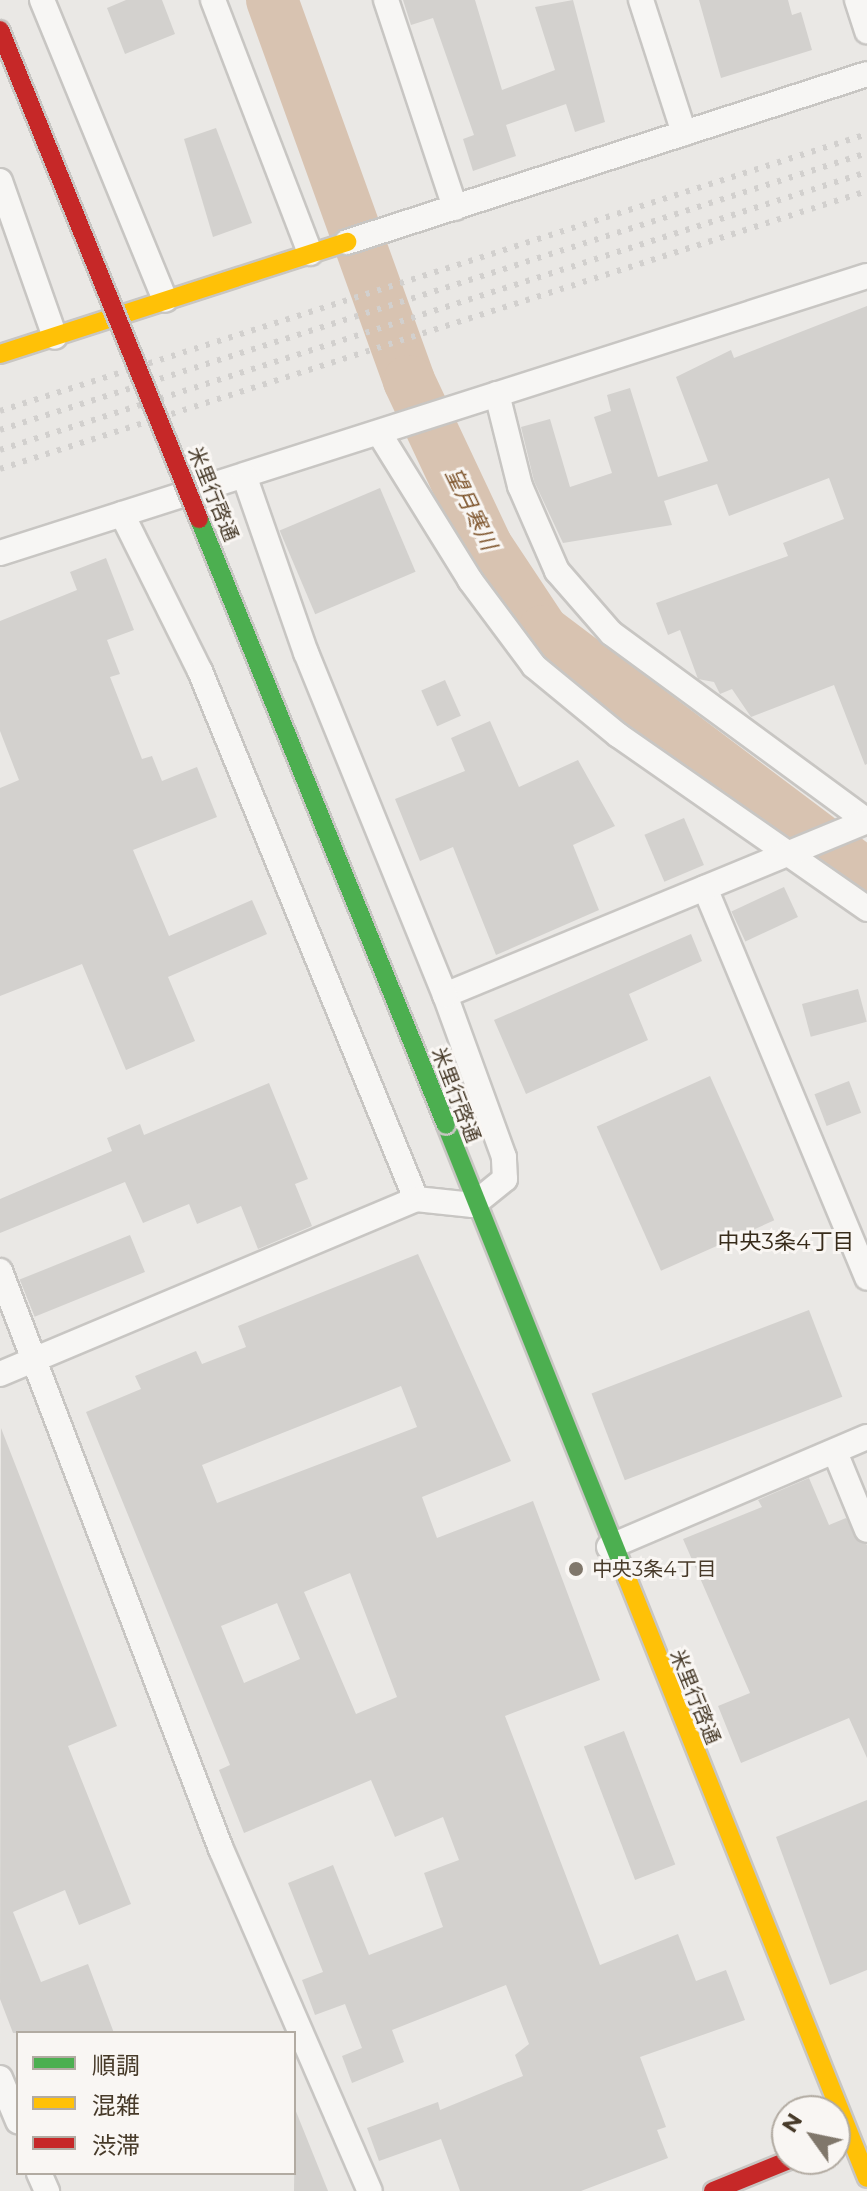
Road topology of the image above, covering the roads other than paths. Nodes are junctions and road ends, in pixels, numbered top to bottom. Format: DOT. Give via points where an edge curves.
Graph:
graph roads {
  1 [pos="42,0"];
  2 [pos="213,0"];
  3 [pos="386,0"];
  4 [pos="641,0"];
  5 [pos="857,0"];
  6 [pos="0,30"];
  7 [pos="867,31"];
  8 [pos="867,74"];
  9 [pos="684,133"];
  10 [pos="0,181"];
  11 [pos="455,208"];
  12 [pos="347,242"];
  13 [pos="310,253"];
  14 [pos="867,276"];
  15 [pos="165,300"];
  16 [pos="55,337"];
  17 [pos="0,354"];
  18 [pos="489,397"];
  19 [pos="379,433"];
  20 [pos="244,475"];
  21 [pos="122,514"];
  22 [pos="0,553"];
  23 [pos="863,823"];
  24 [pos="798,850"];
  25 [pos="705,888"];
  26 [pos="867,909"];
  27 [pos="445,995"];
  28 [pos="416,1199"];
  29 [pos="473,1205"];
  30 [pos="0,1271"];
  31 [pos="867,1276"];
  32 [pos="35,1359"];
  33 [pos="0,1374"];
  34 [pos="867,1437"];
  35 [pos="835,1452"];
  36 [pos="867,1530"];
  37 [pos="609,1547"];
  38 [pos="0,2078"];
  39 [pos="834,2095"];
  40 [pos="16,2116"];
  41 [pos="851,2137"];
  42 [pos="771,2168"];
  43 [pos="867,2178"];
  44 [pos="370,2191"];
  45 [pos="713,2191"];
  1 -- 15 [label="street"];
  2 -- 13 [label="street"];
  3 -- 11 [label="street"];
  4 -- 9 [label="street"];
  5 -- 7 [label="street"];
  6 -- 29 [label="street, 米里行啓通, bridge" via="446,1125"];
  8 -- 9 [label="street"];
  9 -- 11 [label="street"];
  10 -- 16 [label="street"];
  11 -- 12 [label="street"];
  12 -- 13 [label="street"];
  13 -- 15 [label="street"];
  14 -- 18 [label="street"];
  15 -- 16 [label="street"];
  16 -- 17 [label="street"];
  18 -- 19 [label="street"];
  18 -- 23 [label="street" via="557,571 611,633"];
  19 -- 20 [label="street"];
  19 -- 24 [label="street" via="470,580 534,666"];
  20 -- 21 [label="street"];
  20 -- 27 [label="street" via="306,653"];
  21 -- 22 [label="street"];
  21 -- 28 [label="street" via="200,671"];
  23 -- 24 [label="street"];
  24 -- 25 [label="street"];
  24 -- 26 [label="street"];
  25 -- 27 [label="street"];
  25 -- 31 [label="street"];
  27 -- 29 [label="street" via="504,1157 505,1179"];
  28 -- 29 [label="street"];
  28 -- 32 [label="street"];
  29 -- 37 [label="street, 米里行啓通"];
  30 -- 32 [label="street"];
  32 -- 33 [label="street"];
  32 -- 44 [label="street" via="221,1849"];
  34 -- 35 [label="street"];
  35 -- 36 [label="street"];
  35 -- 37 [label="street"];
  37 -- 39 [label="street, 米里行啓通"];
  38 -- 40 [label="street"];
  41 -- 43 [label="street, 米里行啓通"];
  42 -- 45 [label="street"];
}
